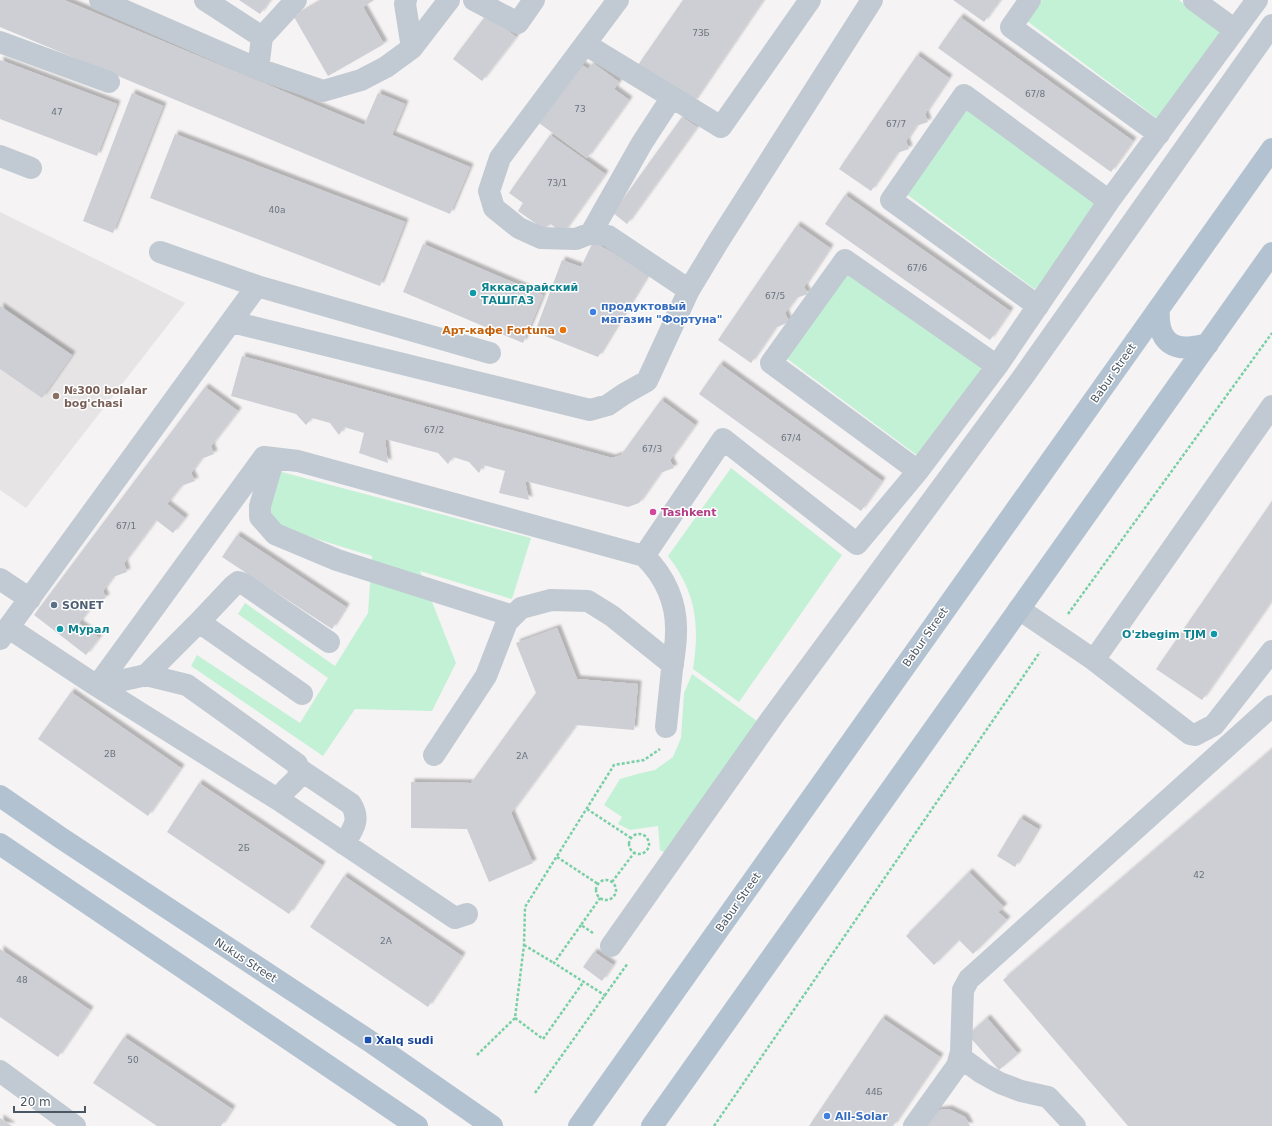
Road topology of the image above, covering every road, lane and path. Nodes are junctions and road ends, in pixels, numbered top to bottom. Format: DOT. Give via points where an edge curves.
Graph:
graph roads {
  1 [pos="100,0"];
  2 [pos="205,0"];
  3 [pos="296,0"];
  4 [pos="406,0"];
  5 [pos="449,0"];
  6 [pos="474,0"];
  7 [pos="534,0"];
  8 [pos="618,0"];
  9 [pos="810,0"];
  10 [pos="872,0"];
  11 [pos="1030,0"];
  12 [pos="1194,0"];
  13 [pos="1257,0"];
  14 [pos="1272,25"];
  15 [pos="1235,30"];
  16 [pos="262,37"];
  17 [pos="0,42"];
  18 [pos="585,44"];
  19 [pos="412,48"];
  20 [pos="258,69"];
  21 [pos="109,82"];
  22 [pos="672,97"];
  23 [pos="1159,134"];
  24 [pos="1272,149"];
  25 [pos="0,156"];
  26 [pos="31,168"];
  27 [pos="1109,201"];
  28 [pos="591,233"];
  29 [pos="1085,238"];
  30 [pos="160,252"];
  31 [pos="1272,253"];
  32 [pos="1110,254"];
  33 [pos="257,286"];
  34 [pos="689,290"];
  35 [pos="1038,306"];
  36 [pos="1159,308"];
  37 [pos="232,322"];
  38 [pos="1272,333"];
  39 [pos="1208,344"];
  40 [pos="490,352"];
  41 [pos="997,366"];
  42 [pos="1272,406"];
  43 [pos="274,458"];
  44 [pos="918,471"];
  45 [pos="644,556"];
  46 [pos="0,579"];
  47 [pos="30,599"];
  48 [pos="1019,609"];
  49 [pos="513,616"];
  50 [pos="200,622"];
  51 [pos="1054,633"];
  52 [pos="4,634"];
  53 [pos="329,642"];
  54 [pos="1272,651"];
  55 [pos="1094,660"];
  56 [pos="673,665"];
  57 [pos="146,675"];
  58 [pos="97,686"];
  59 [pos="302,694"];
  60 [pos="1272,706"];
  61 [pos="666,727"];
  62 [pos="434,755"];
  63 [pos="299,769"];
  64 [pos="0,796"];
  65 [pos="282,802"];
  66 [pos="587,809"];
  67 [pos="631,838"];
  68 [pos="0,844"];
  69 [pos="344,844"];
  70 [pos="634,853"];
  71 [pos="557,857"];
  72 [pos="612,882"];
  73 [pos="598,884"];
  74 [pos="600,898"];
  75 [pos="467,914"];
  76 [pos="581,925"];
  77 [pos="524,945"];
  78 [pos="612,946"];
  79 [pos="554,963"];
  80 [pos="584,981"];
  81 [pos="606,996"];
  82 [pos="515,1018"];
  83 [pos="476,1055"];
  84 [pos="960,1057"];
  85 [pos="0,1071"];
  86 [pos="74,1126"];
  87 [pos="417,1126"];
  88 [pos="492,1126"];
  89 [pos="579,1126"];
  90 [pos="652,1126"];
  91 [pos="714,1126"];
  92 [pos="914,1126"];
  93 [pos="1075,1126"];
  1 -- 20 [label="street"];
  2 -- 16 [label="street"];
  3 -- 16 [label="street"];
  4 -- 19 [label="street"];
  5 -- 19 [label="street"];
  6 -- 7 [label="street" via="518,23"];
  8 -- 18 [label="street"];
  9 -- 22 [label="street" via="721,127"];
  10 -- 34 [label="street"];
  11 -- 23 [label="street" via="1011,27"];
  12 -- 15 [label="street"];
  13 -- 15 [label="street"];
  14 -- 32 [label="street"];
  15 -- 23 [label="street"];
  16 -- 20 [label="street"];
  17 -- 21 [label="street"];
  18 -- 22 [label="street"];
  18 -- 28 [label="street" via="500,158 489,191 494,208 519,228 541,238 576,239"];
  19 -- 20 [label="street" via="386,67 361,80 323,91"];
  22 -- 28 [label="street" via="642,143"];
  23 -- 27 [label="street"];
  24 -- 36 [label="main road, Babur Street"];
  25 -- 26 [label="street"];
  27 -- 29 [label="street"];
  27 -- 35 [label="street" via="964,95 891,200"];
  28 -- 34 [label="street" via="608,236"];
  29 -- 32 [label="street"];
  29 -- 35 [label="street"];
  30 -- 33 [label="street"];
  31 -- 39 [label="main road"];
  32 -- 78 [label="street" via="1023,377 774,715"];
  33 -- 37 [label="street"];
  33 -- 40 [label="street"];
  34 -- 37 [label="street" via="647,381 608,405 590,410"];
  35 -- 41 [label="street"];
  36 -- 39 [label="main road" via="1160,327 1169,342 1185,348"];
  36 -- 89 [label="main road, Babur Street"];
  37 -- 47 [label="street"];
  38 -- 51 [label="path"];
  39 -- 48 [label="main road"];
  41 -- 44 [label="street"];
  41 -- 44 [label="street" via="845,260 771,363"];
  42 -- 55 [label="street"];
  43 -- 45 [label="street" via="298,461"];
  43 -- 49 [label="street" via="260,506 260,518 276,534 337,560"];
  43 -- 58 [label="street" via="264,456"];
  44 -- 45 [label="street" via="857,544 723,439"];
  45 -- 56 [label="street" via="655,566 671,597 676,616"];
  46 -- 47 [label="street"];
  47 -- 52 [label="street"];
  48 -- 51 [label="street"];
  48 -- 90 [label="main road"];
  49 -- 56 [label="street" via="521,608 551,600 588,601 612,616"];
  49 -- 62 [label="street" via="507,622 486,676"];
  50 -- 53 [label="street" via="238,582"];
  50 -- 57 [label="street"];
  50 -- 59 [label="street"];
  51 -- 55 [label="street"];
  51 -- 91 [label="path"];
  52 -- 58 [label="street"];
  54 -- 55 [label="street" via="1214,725 1195,735 1190,734"];
  56 -- 61 [label="street"];
  57 -- 58 [label="street"];
  57 -- 63 [label="street" via="187,685 297,764"];
  58 -- 65 [label="street"];
  60 -- 84 [label="street" via="969,979 963,990"];
  61 -- 66 [label="path" via="661,748 644,760 614,765"];
  63 -- 65 [label="street" via="298,777 282,795"];
  63 -- 69 [label="street" via="351,804 356,812 356,824"];
  64 -- 88 [label="main road, Nukus Street" via="368,1040"];
  65 -- 69 [label="street"];
  66 -- 67 [label="path"];
  66 -- 71 [label="path"];
  67 -- 70 [label="path" via="629,844"];
  67 -- 70 [label="path" via="636,834 643,835 649,842 649,849 644,854"];
  68 -- 87 [label="main road"];
  69 -- 75 [label="street" via="455,918"];
  70 -- 72 [label="path"];
  71 -- 73 [label="path"];
  71 -- 77 [label="path" via="525,907"];
  72 -- 73 [label="path" via="603,881"];
  72 -- 74 [label="path" via="616,888 614,898"];
  73 -- 74 [label="path" via="596,890"];
  74 -- 76 [label="path"];
  76 -- 78 [label="path"];
  76 -- 79 [label="path"];
  77 -- 79 [label="path"];
  77 -- 82 [label="path"];
  79 -- 80 [label="path"];
  80 -- 81 [label="path"];
  80 -- 82 [label="path" via="543,1039"];
  82 -- 83 [label="path"];
  84 -- 92 [label="street" via="957,1066"];
  84 -- 93 [label="street" via="1000,1083 1048,1097"];
  85 -- 86 [label="street"];
}
